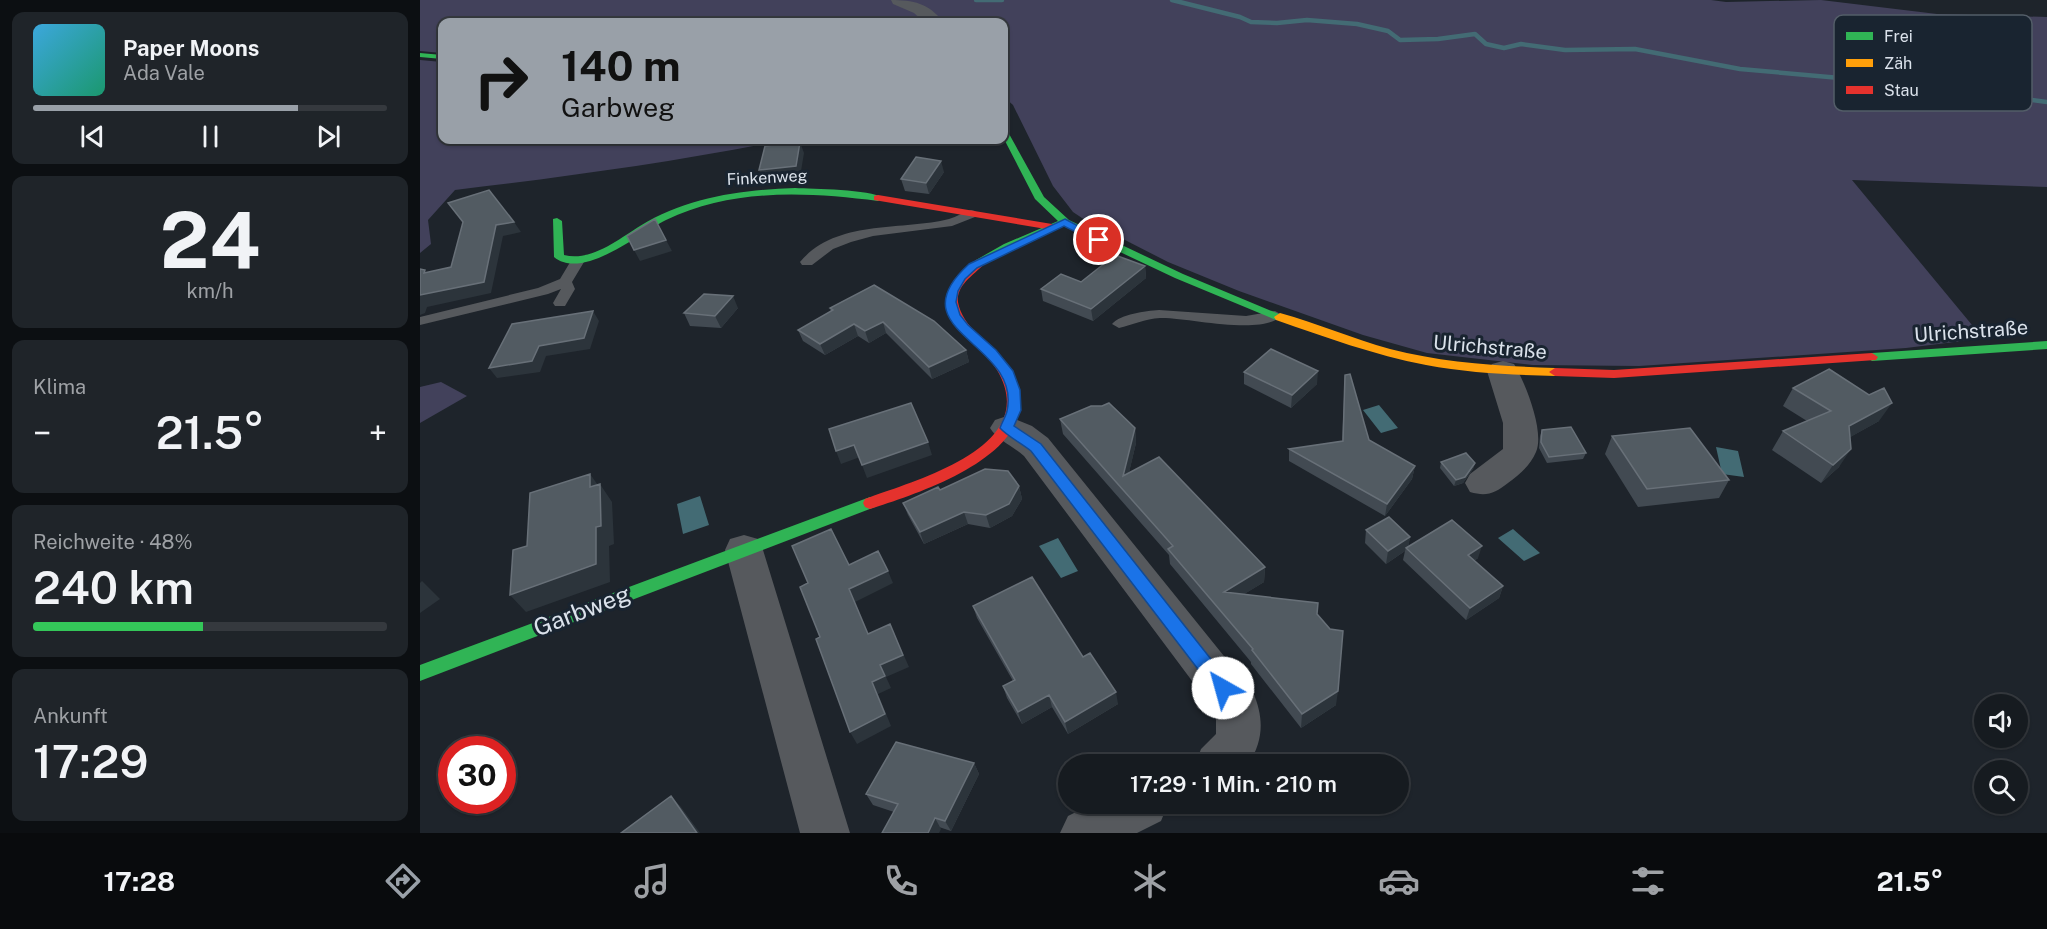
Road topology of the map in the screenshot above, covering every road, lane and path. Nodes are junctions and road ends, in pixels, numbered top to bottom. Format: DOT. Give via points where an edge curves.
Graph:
graph roads {
  1 [pos="899,0"];
  2 [pos="930,18"];
  3 [pos="420,55"];
  4 [pos="438,57"];
  5 [pos="1008,139"];
  6 [pos="971,214"];
  7 [pos="557,221"];
  8 [pos="1058,225"];
  9 [pos="577,262"];
  10 [pos="807,262"];
  11 [pos="565,282"];
  12 [pos="560,303"];
  13 [pos="1275,315"];
  14 [pos="420,321"];
  15 [pos="1119,324"];
  16 [pos="2047,345"];
  17 [pos="1503,371"];
  18 [pos="1007,428"];
  19 [pos="1484,483"];
  20 [pos="744,550"];
  21 [pos="420,673"];
  22 [pos="1230,754"];
  23 [pos="1124,814"];
  24 [pos="825,833"];
  25 [pos="1085,833"];
  1 -- 2 [label="street"];
  3 -- 4 [label="street"];
  5 -- 8 [label="street, Ulrichstraße"];
  6 -- 8 [label="street, Finkenweg"];
  6 -- 9 [label="street, Finkenweg" via="839,194 735,194 670,214"];
  6 -- 10 [label="lane, Finkenweg" via="952,222 846,239 828,246"];
  7 -- 9 [label="street" via="559,257"];
  8 -- 13 [label="street, Ulrichstraße"];
  8 -- 18 [label="street" via="973,266 952,291 954,316 991,352 1010,380 1014,410"];
  9 -- 11 [label="lane"];
  11 -- 12 [label="lane" via="568,289"];
  11 -- 14 [label="lane"];
  13 -- 15 [label="lane" via="1260,321 1244,321 1160,314"];
  13 -- 17 [label="street, Ulrichstraße" via="1341,339 1425,361"];
  16 -- 17 [label="street, Ulrichstraße" via="1614,374"];
  17 -- 19 [label="street" via="1522,440 1513,459"];
  18 -- 20 [label="street, Garbweg" via="991,446 966,462 917,485"];
  18 -- 22 [label="street" via="1036,447 1238,706 1241,731"];
  20 -- 21 [label="street, Garbweg"];
  20 -- 24 [label="street"];
  23 -- 25 [label="street"];
}
